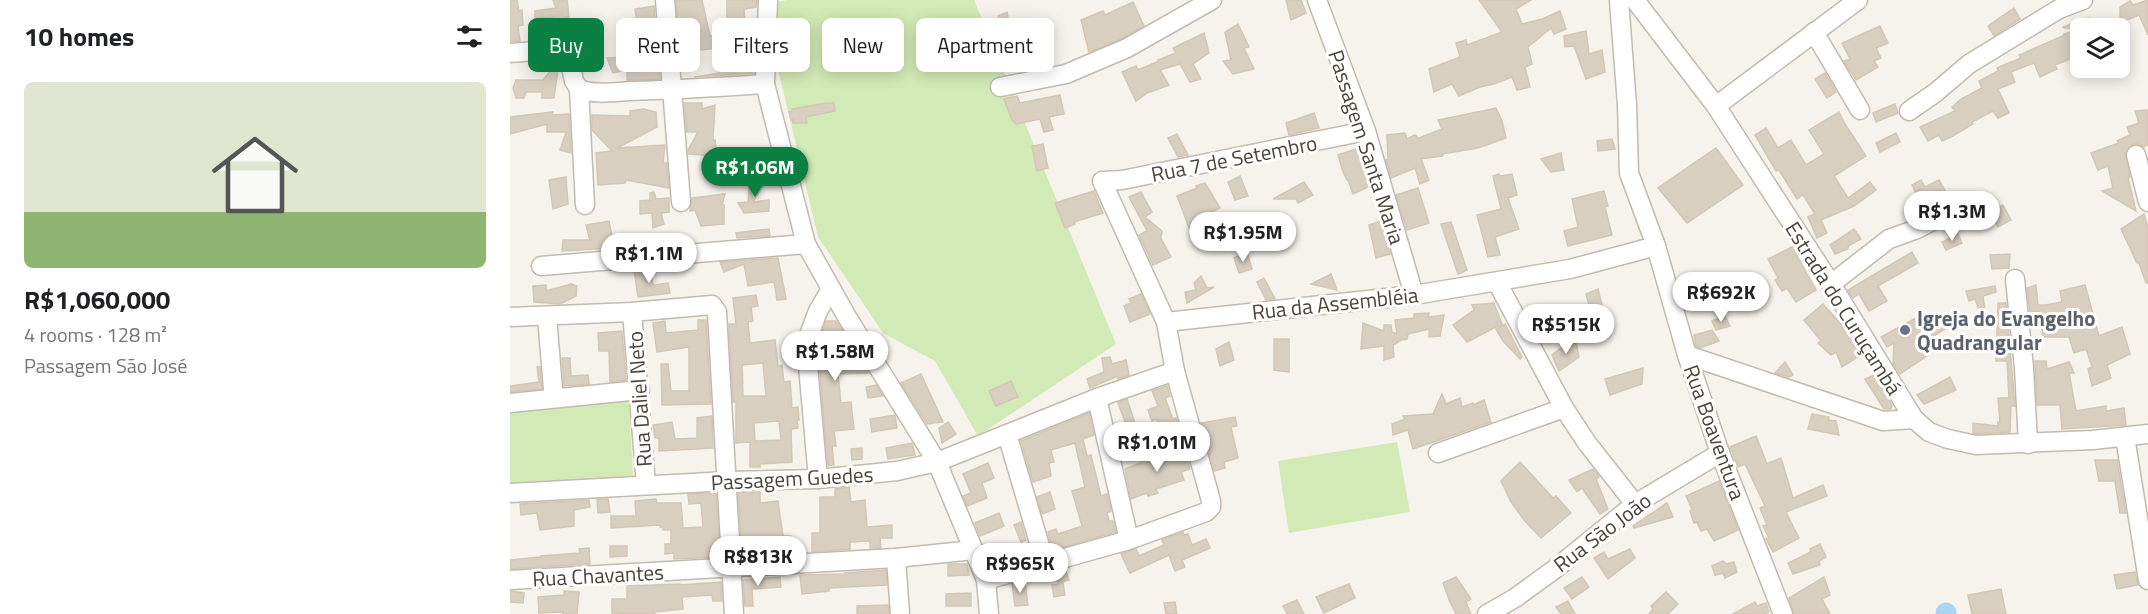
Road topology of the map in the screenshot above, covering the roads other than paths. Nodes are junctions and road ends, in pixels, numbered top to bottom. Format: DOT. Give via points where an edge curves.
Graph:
graph roads {
  1 [pos="665,0"];
  2 [pos="768,0"];
  3 [pos="1212,0"];
  4 [pos="1317,0"];
  5 [pos="1619,0"];
  6 [pos="1635,0"];
  7 [pos="1858,0"];
  8 [pos="2083,0"];
  9 [pos="2056,5"];
  10 [pos="1814,33"];
  11 [pos="510,53"];
  12 [pos="765,84"];
  13 [pos="1000,87"];
  14 [pos="579,88"];
  15 [pos="673,90"];
  16 [pos="1716,106"];
  17 [pos="1860,110"];
  18 [pos="1908,111"];
  19 [pos="1366,131"];
  20 [pos="2136,155"];
  21 [pos="681,202"];
  22 [pos="2148,202"];
  23 [pos="585,205"];
  24 [pos="1959,207"];
  25 [pos="806,244"];
  26 [pos="1656,246"];
  27 [pos="542,266"];
  28 [pos="2015,279"];
  29 [pos="1497,282"];
  30 [pos="1831,284"];
  31 [pos="831,289"];
  32 [pos="1414,295"];
  33 [pos="632,312"];
  34 [pos="547,316"];
  35 [pos="510,317"];
  36 [pos="1166,322"];
  37 [pos="1687,355"];
  38 [pos="1175,371"];
  39 [pos="553,389"];
  40 [pos="640,390"];
  41 [pos="1097,398"];
  42 [pos="510,403"];
  43 [pos="1564,408"];
  44 [pos="1914,419"];
  45 [pos="1007,434"];
  46 [pos="2148,434"];
  47 [pos="2125,437"];
  48 [pos="2028,444"];
  49 [pos="1438,453"];
  50 [pos="1720,453"];
  51 [pos="937,462"];
  52 [pos="818,479"];
  53 [pos="728,481"];
  54 [pos="646,485"];
  55 [pos="510,493"];
  56 [pos="1635,504"];
  57 [pos="1129,540"];
  58 [pos="974,550"];
  59 [pos="896,558"];
  60 [pos="1045,563"];
  61 [pos="733,568"];
  62 [pos="510,580"];
  63 [pos="986,580"];
  64 [pos="2148,580"];
  65 [pos="734,614"];
  66 [pos="900,614"];
  67 [pos="989,614"];
  68 [pos="1487,614"];
  69 [pos="1783,614"];
  1 -- 15 [label="street"];
  2 -- 12 [label="street"];
  3 -- 13 [label="street" via="1127,48 1066,74"];
  4 -- 19 [label="street, Passagem Santa Maria"];
  5 -- 26 [label="street, Rua Boaventura" via="1629,173"];
  6 -- 16 [label="street, Estrada do Curuçambá"];
  7 -- 10 [label="street"];
  8 -- 9 [label="street"];
  9 -- 18 [label="street"];
  10 -- 16 [label="street"];
  10 -- 17 [label="street"];
  11 -- 14 [label="street" via="568,53"];
  12 -- 15 [label="street"];
  12 -- 25 [label="street"];
  14 -- 15 [label="street" via="598,92"];
  14 -- 23 [label="street"];
  15 -- 21 [label="street"];
  16 -- 30 [label="street, Estrada do Curuçambá"];
  19 -- 32 [label="street, Passagem Santa Maria"];
  19 -- 36 [label="street, Rua 7 de Setembro" via="1102,181"];
  20 -- 22 [label="street"];
  24 -- 30 [label="street" via="1889,239"];
  25 -- 27 [label="street"];
  25 -- 31 [label="street"];
  26 -- 29 [label="street, Rua da Assembléia"];
  26 -- 37 [label="street, Rua Boaventura"];
  28 -- 48 [label="street"];
  29 -- 32 [label="street, Rua da Assembléia"];
  29 -- 43 [label="street"];
  30 -- 44 [label="street, Estrada do Curuçambá"];
  31 -- 51 [label="street"];
  31 -- 52 [label="street" via="806,343"];
  32 -- 36 [label="street, Rua da Assembléia"];
  33 -- 34 [label="street"];
  33 -- 40 [label="street, Rua Daliel Neto"];
  33 -- 53 [label="street" via="712,305 717,312"];
  34 -- 35 [label="street"];
  34 -- 39 [label="street"];
  36 -- 38 [label="street"];
  37 -- 44 [label="street" via="1883,422"];
  37 -- 50 [label="street, Rua Boaventura"];
  38 -- 41 [label="street, Passagem Guedes"];
  38 -- 57 [label="street" via="1211,507"];
  40 -- 42 [label="street"];
  40 -- 54 [label="street, Rua Daliel Neto"];
  41 -- 45 [label="street, Passagem Guedes"];
  41 -- 57 [label="street"];
  43 -- 49 [label="street"];
  43 -- 56 [label="street"];
  44 -- 48 [label="street, Estrada do Curuçambá" via="1929,432 1948,439 1976,445"];
  45 -- 51 [label="street, Passagem Guedes"];
  45 -- 60 [label="street"];
  46 -- 47 [label="street, Estrada do Curuçambá"];
  47 -- 48 [label="street, Estrada do Curuçambá"];
  47 -- 64 [label="street"];
  50 -- 56 [label="street, Rua São João"];
  50 -- 69 [label="street, Rua Boaventura"];
  51 -- 52 [label="street, Passagem Guedes" via="870,475"];
  51 -- 58 [label="street"];
  52 -- 53 [label="street, Passagem Guedes"];
  53 -- 54 [label="street, Passagem Guedes"];
  53 -- 61 [label="street"];
  54 -- 55 [label="street, Passagem Guedes"];
  56 -- 68 [label="street, Rua São João" via="1555,569"];
  57 -- 60 [label="street"];
  58 -- 59 [label="street, Rua Chavantes"];
  58 -- 63 [label="street"];
  59 -- 61 [label="street, Rua Chavantes"];
  59 -- 66 [label="street"];
  60 -- 63 [label="street"];
  61 -- 62 [label="street, Rua Chavantes"];
  61 -- 65 [label="street"];
  63 -- 67 [label="street"];
}
